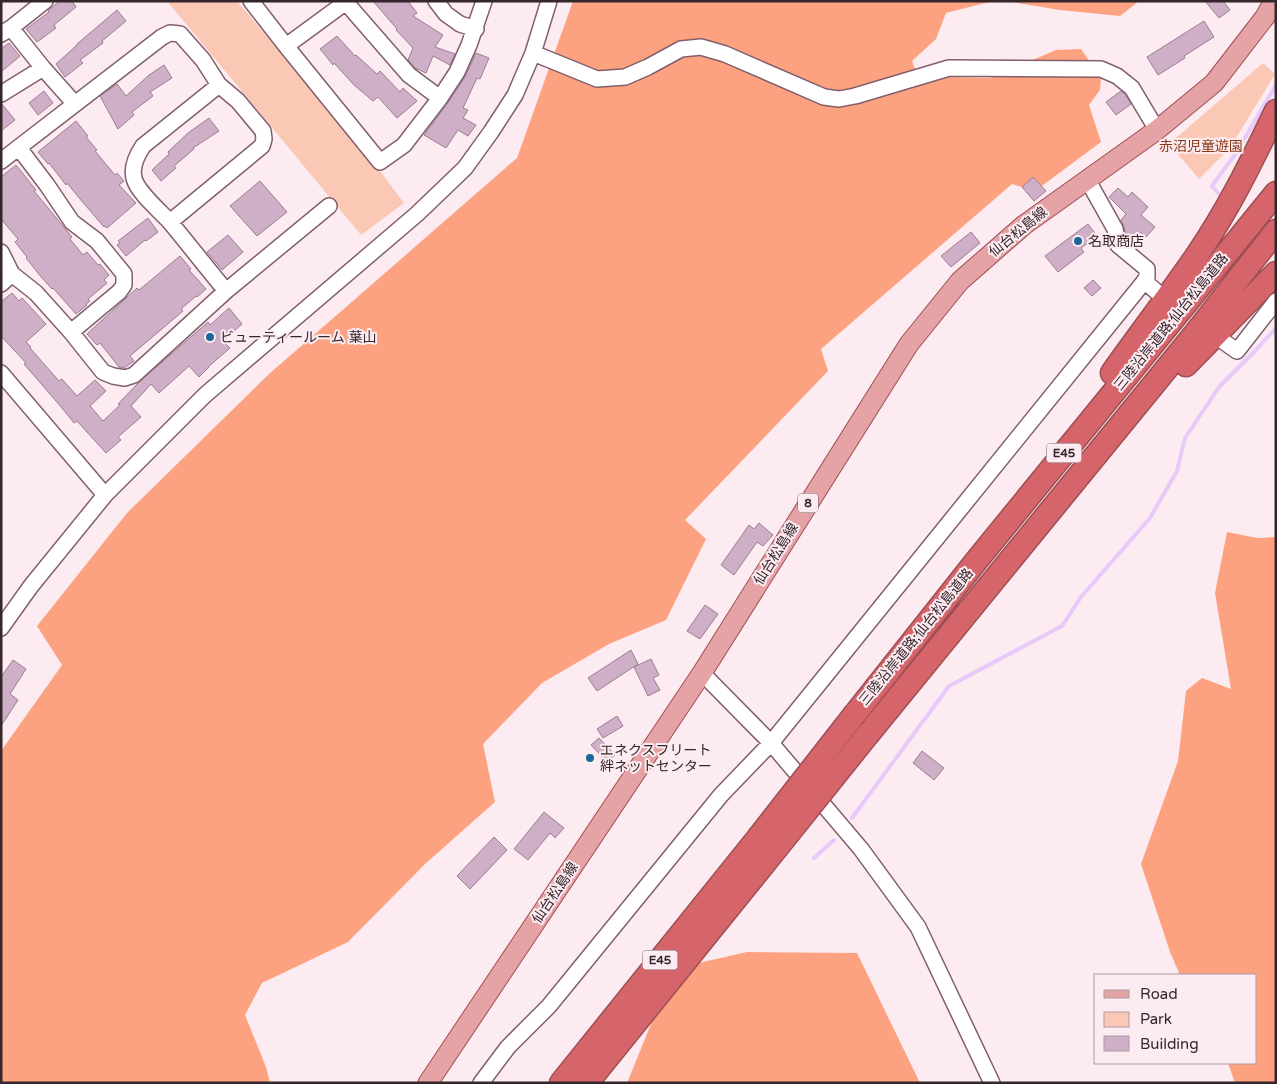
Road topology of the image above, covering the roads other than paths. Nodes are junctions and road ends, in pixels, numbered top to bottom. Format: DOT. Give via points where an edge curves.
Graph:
graph roads {
  1 [pos="45,1"];
  2 [pos="251,1"];
  3 [pos="436,1"];
  4 [pos="484,1"];
  5 [pos="549,1"];
  6 [pos="1271,10"];
  7 [pos="476,29"];
  8 [pos="6,31"];
  9 [pos="286,46"];
  10 [pos="533,53"];
  11 [pos="43,68"];
  12 [pos="219,85"];
  13 [pos="1,94"];
  14 [pos="440,98"];
  15 [pos="75,104"];
  16 [pos="1276,111"];
  17 [pos="1157,130"];
  18 [pos="19,148"];
  19 [pos="1,161"];
  20 [pos="1087,179"];
  21 [pos="1276,193"];
  22 [pos="329,206"];
  23 [pos="170,222"];
  24 [pos="1276,231"];
  25 [pos="1,252"];
  26 [pos="1276,273"];
  27 [pos="7,279"];
  28 [pos="1144,282"];
  29 [pos="226,291"];
  30 [pos="1157,292"];
  31 [pos="1276,301"];
  32 [pos="72,332"];
  33 [pos="1220,339"];
  34 [pos="1,373"];
  35 [pos="1095,456"];
  36 [pos="105,494"];
  37 [pos="977,560"];
  38 [pos="1,628"];
  39 [pos="702,673"];
  40 [pos="771,743"];
  41 [pos="767,844"];
  42 [pos="428,1083"];
  43 [pos="481,1083"];
  44 [pos="561,1083"];
  45 [pos="587,1083"];
  46 [pos="992,1083"];
  1 -- 8 [label="street"];
  2 -- 9 [label="street"];
  3 -- 7 [label="street" via="460,24"];
  4 -- 7 [label="street"];
  5 -- 10 [label="street"];
  6 -- 17 [label="main road, 仙台松島線 / 8" via="1214,84"];
  7 -- 14 [label="street" via="457,72"];
  8 -- 11 [label="street"];
  9 -- 14 [label="street" via="342,5 349,6 409,75"];
  9 -- 14 [label="street" via="380,162 404,145"];
  10 -- 17 [label="street" via="597,78 625,76 681,49 700,46 824,97 839,99 949,68 1101,69 1132,88"];
  10 -- 36 [label="street" via="515,95 465,168 417,214 205,395"];
  11 -- 13 [label="street"];
  11 -- 15 [label="street"];
  12 -- 15 [label="street" via="187,40 180,34 170,33"];
  12 -- 23 [label="street" via="143,146 136,156 134,179"];
  12 -- 23 [label="street" via="238,101 263,132 262,146"];
  15 -- 18 [label="street"];
  16 -- 37 [label="highway" via="1232,197 1195,258"];
  17 -- 20 [label="main road, 仙台松島線 / 8"];
  18 -- 19 [label="street"];
  18 -- 32 [label="street" via="72,222 97,241 124,274 124,285 119,292"];
  20 -- 28 [label="street" via="1115,229 1118,245 1147,269"];
  20 -- 39 [label="main road, 仙台松島線 / 8" via="1024,225 960,281 909,344"];
  21 -- 37 [label="highway, 三陸沿岸道路;仙台松島道路 / E45"];
  22 -- 29 [label="street"];
  23 -- 29 [label="street"];
  24 -- 35 [label="highway, 三陸沿岸道路;仙台松島道路 / E45"];
  25 -- 27 [label="street"];
  26 -- 35 [label="highway"];
  27 -- 32 [label="street" via="36,293"];
  28 -- 30 [label="street"];
  28 -- 40 [label="street"];
  29 -- 32 [label="street" via="134,375 125,378 104,372"];
  31 -- 33 [label="street" via="1236,352"];
  34 -- 36 [label="street"];
  35 -- 41 [label="highway, 三陸沿岸道路;仙台松島道路 / E45, bridge" via="869,733"];
  36 -- 38 [label="street"];
  37 -- 41 [label="highway, 三陸沿岸道路;仙台松島道路 / E45, bridge" via="855,714"];
  39 -- 40 [label="street"];
  39 -- 42 [label="main road, 仙台松島線 / 8"];
  40 -- 43 [label="street" via="721,795 549,1006 508,1047"];
  40 -- 46 [label="street" via="861,849 918,927"];
  41 -- 44 [label="highway, 三陸沿岸道路;仙台松島道路 / E45"];
  41 -- 45 [label="highway, 三陸沿岸道路;仙台松島道路 / E45"];
}
